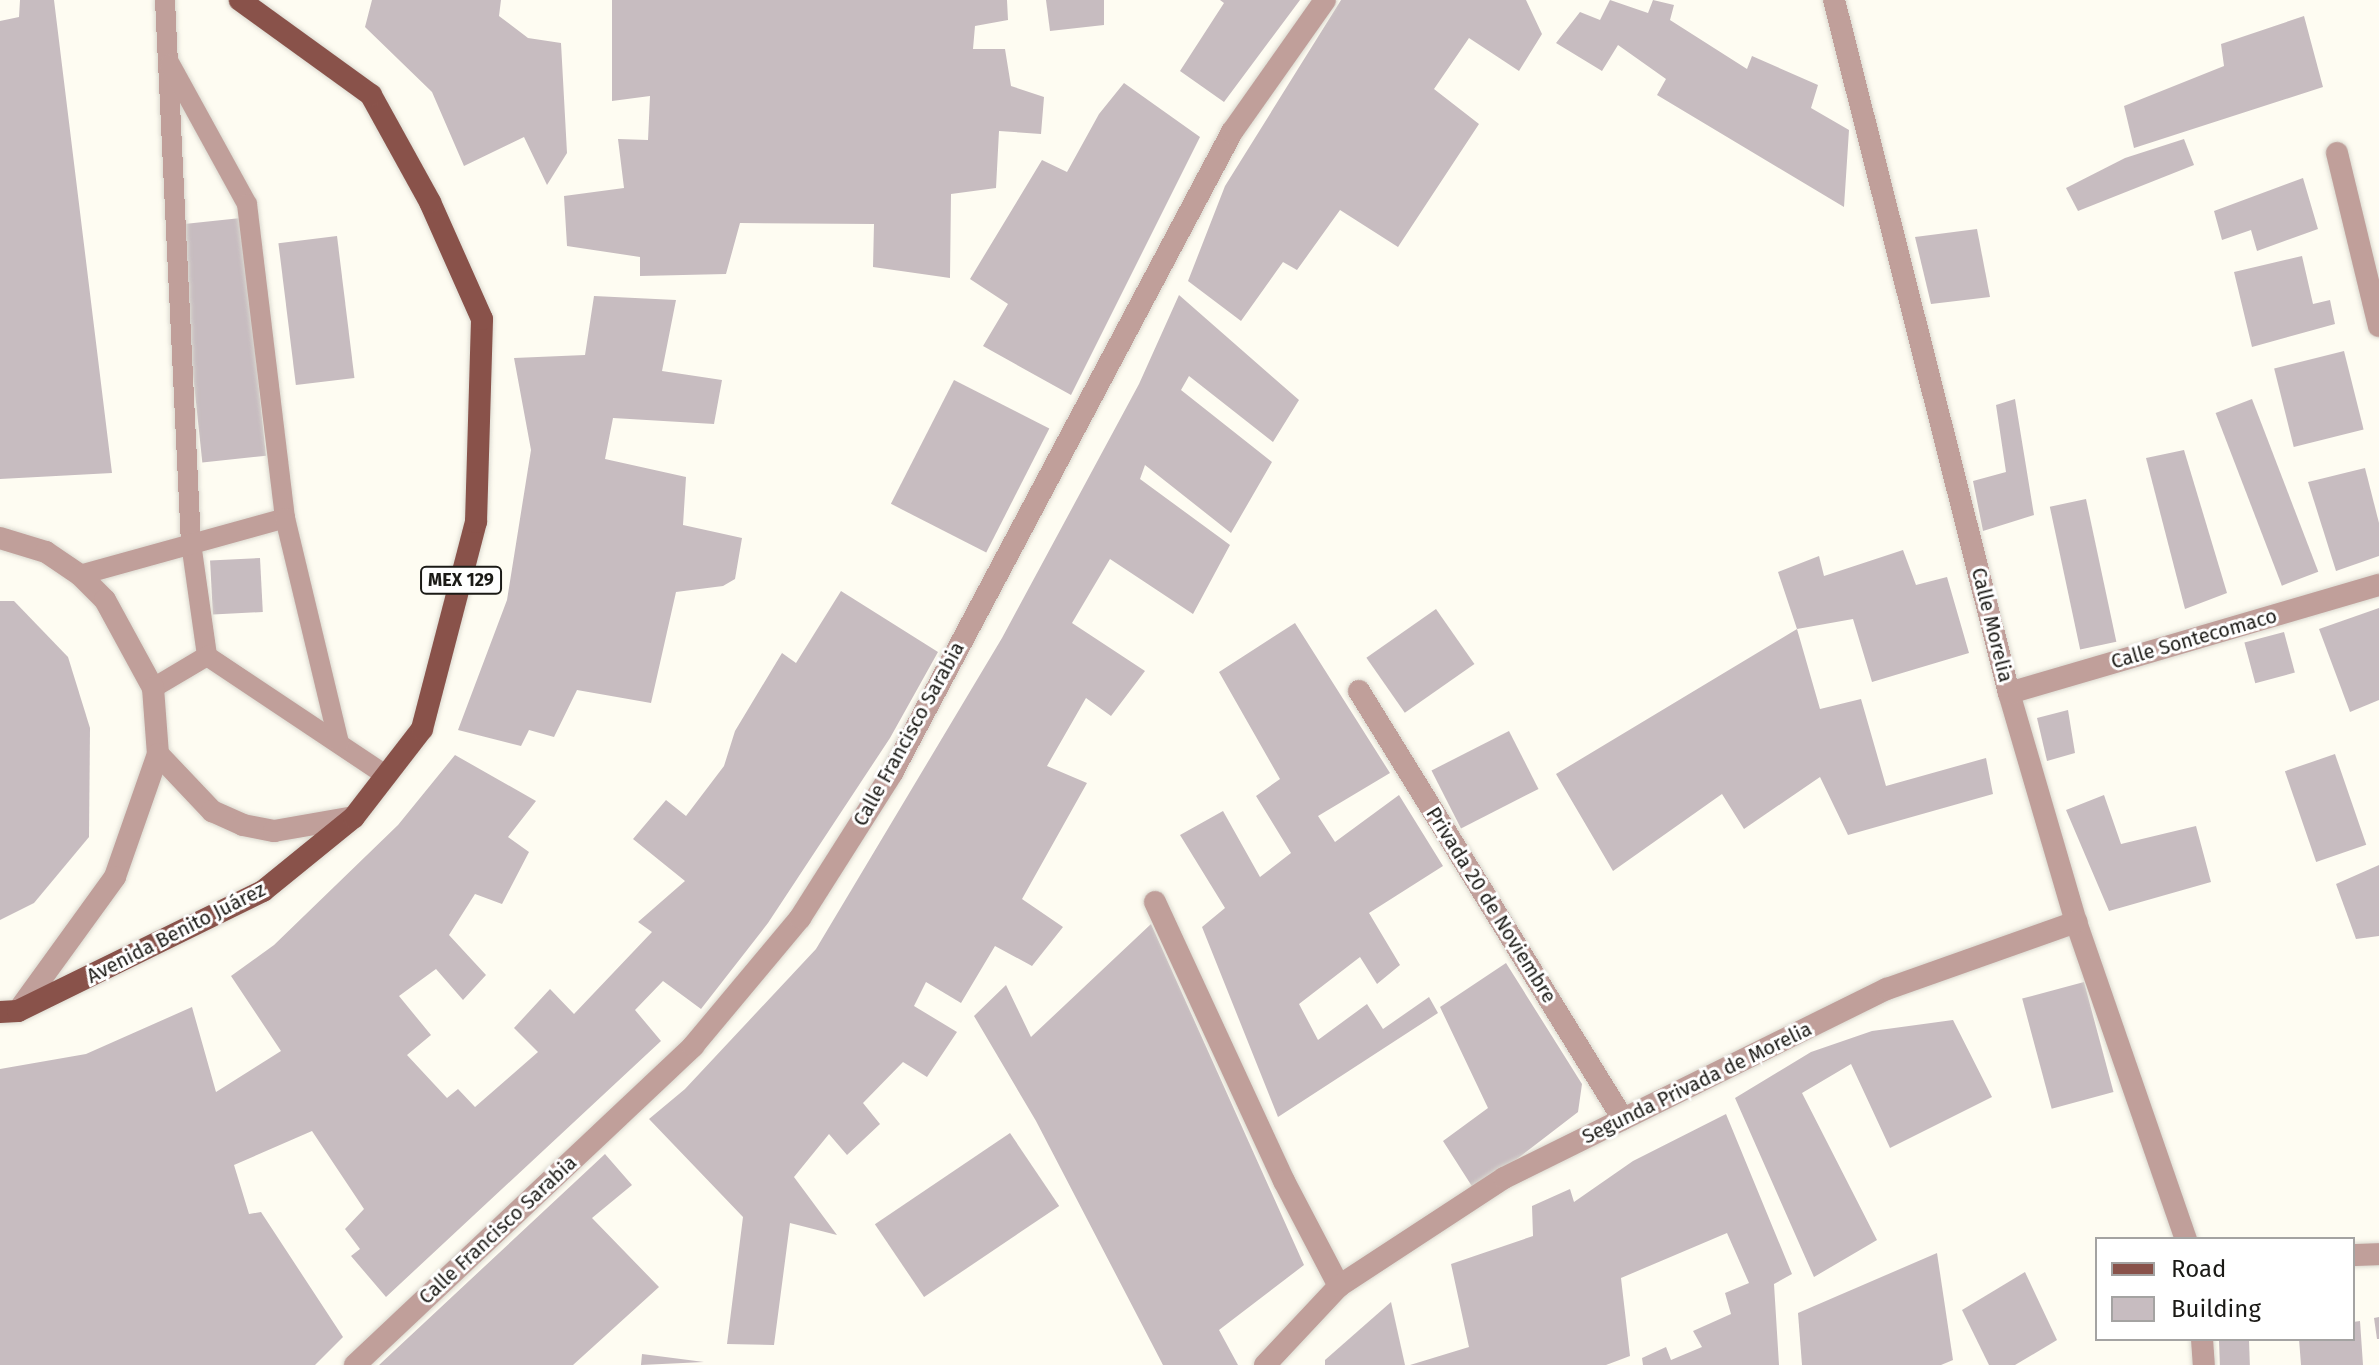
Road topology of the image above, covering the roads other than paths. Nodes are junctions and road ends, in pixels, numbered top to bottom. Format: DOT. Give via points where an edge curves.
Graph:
graph roads {
  1 [pos="165,0"];
  2 [pos="240,0"];
  3 [pos="1325,0"];
  4 [pos="1834,0"];
  5 [pos="166,59"];
  6 [pos="2337,153"];
  7 [pos="2379,326"];
  8 [pos="285,518"];
  9 [pos="0,538"];
  10 [pos="191,543"];
  11 [pos="80,575"];
  12 [pos="2379,585"];
  13 [pos="207,656"];
  14 [pos="153,688"];
  15 [pos="1359,691"];
  16 [pos="2009,693"];
  17 [pos="339,743"];
  18 [pos="158,754"];
  19 [pos="387,776"];
  20 [pos="354,817"];
  21 [pos="1155,902"];
  22 [pos="2076,922"];
  23 [pos="9,1012"];
  24 [pos="1623,1119"];
  25 [pos="2185,1237"];
  26 [pos="2379,1254"];
  27 [pos="2355,1255"];
  28 [pos="1339,1286"];
  29 [pos="2202,1341"];
  30 [pos="355,1365"];
  31 [pos="1265,1365"];
  32 [pos="2204,1365"];
  1 -- 5 [label="lane"];
  2 -- 19 [label="main road, Avenida Benito Juárez / MEX 129" via="371,95 430,202 482,319 476,522 422,729"];
  3 -- 30 [label="street, Calle Francisco Sarabia" via="1232,132 892,773 800,918 693,1046"];
  4 -- 16 [label="street, Calle Morelia"];
  5 -- 8 [label="lane" via="247,204"];
  5 -- 10 [label="lane"];
  6 -- 7 [label="street"];
  8 -- 10 [label="lane"];
  8 -- 17 [label="lane"];
  9 -- 11 [label="street" via="46,552"];
  10 -- 11 [label="lane"];
  10 -- 13 [label="lane"];
  11 -- 14 [label="street" via="105,600"];
  12 -- 16 [label="street, Calle Sontecomaco"];
  13 -- 14 [label="lane"];
  13 -- 17 [label="lane"];
  14 -- 18 [label="street"];
  15 -- 24 [label="street, Privada 20 de Noviembre"];
  16 -- 22 [label="street, Calle Morelia"];
  17 -- 19 [label="lane"];
  18 -- 20 [label="street" via="212,811 243,825 274,831"];
  18 -- 23 [label="street" via="115,877"];
  19 -- 20 [label="main road, Avenida Benito Juárez / MEX 129"];
  20 -- 23 [label="main road, Avenida Benito Juárez / MEX 129" via="263,891"];
  21 -- 28 [label="street" via="1284,1181"];
  22 -- 24 [label="street, Segunda Privada de Morelia" via="1887,989"];
  22 -- 25 [label="street, Calle Morelia"];
  24 -- 28 [label="street, Segunda Privada de Morelia" via="1504,1178"];
  26 -- 27 [label="street"];
  28 -- 31 [label="street, Segunda Privada de Morelia"];
  29 -- 32 [label="street"];
}
